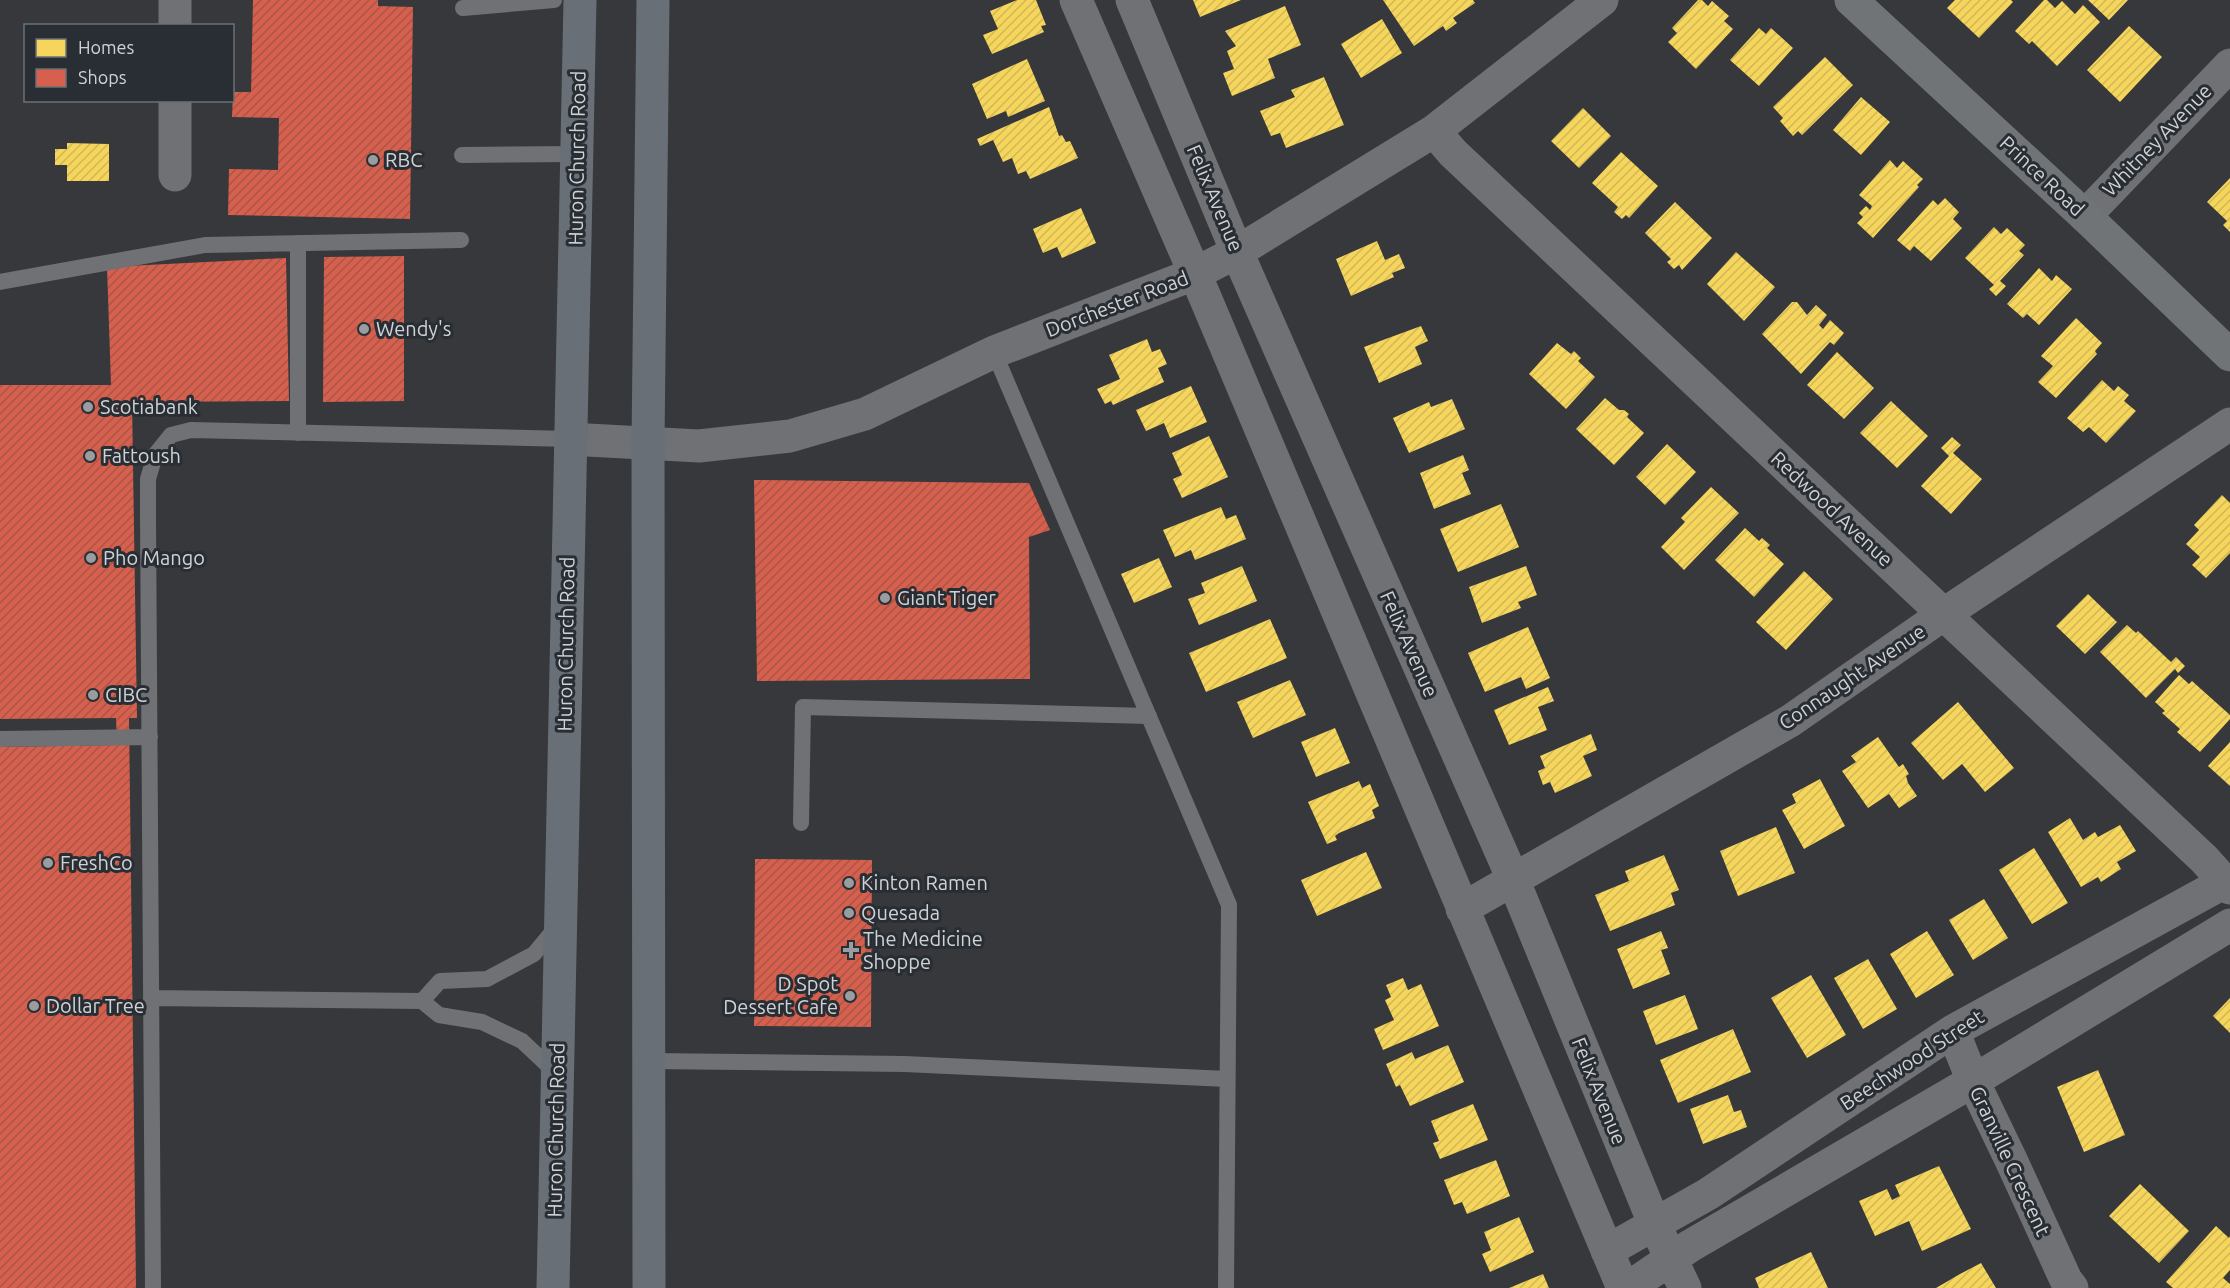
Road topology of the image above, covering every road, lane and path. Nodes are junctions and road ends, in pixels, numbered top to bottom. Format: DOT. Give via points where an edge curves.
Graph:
graph roads {
  1 [pos="176,0"];
  2 [pos="554,0"];
  3 [pos="580,0"];
  4 [pos="653,0"];
  5 [pos="1076,0"];
  6 [pos="1131,0"];
  7 [pos="1602,0"];
  8 [pos="1851,0"];
  9 [pos="463,8"];
  10 [pos="176,24"];
  11 [pos="2230,65"];
  12 [pos="175,102"];
  13 [pos="1434,131"];
  14 [pos="577,154"];
  15 [pos="462,155"];
  16 [pos="175,175"];
  17 [pos="2085,216"];
  18 [pos="461,240"];
  19 [pos="298,243"];
  20 [pos="1237,252"];
  21 [pos="1194,274"];
  22 [pos="0,282"];
  23 [pos="994,352"];
  24 [pos="2230,356"];
  25 [pos="2230,424"];
  26 [pos="298,433"];
  27 [pos="569,439"];
  28 [pos="648,443"];
  29 [pos="1944,614"];
  30 [pos="1149,716"];
  31 [pos="150,737"];
  32 [pos="0,739"];
  33 [pos="801,823"];
  34 [pos="1513,879"];
  35 [pos="2227,885"];
  36 [pos="1462,909"];
  37 [pos="560,922"];
  38 [pos="2230,926"];
  39 [pos="151,998"];
  40 [pos="422,1001"];
  41 [pos="1953,1031"];
  42 [pos="649,1061"];
  43 [pos="557,1074"];
  44 [pos="1227,1079"];
  45 [pos="1973,1081"];
  46 [pos="1654,1223"];
  47 [pos="1607,1251"];
  48 [pos="1672,1259"];
  49 [pos="153,1288"];
  50 [pos="553,1288"];
  51 [pos="650,1288"];
  52 [pos="1226,1288"];
  53 [pos="1623,1288"];
  54 [pos="1628,1288"];
  55 [pos="1685,1288"];
  56 [pos="2072,1288"];
  1 -- 10 [label="street"];
  2 -- 9 [label="lane"];
  3 -- 14 [label="highway, Huron Church Road"];
  4 -- 28 [label="highway"];
  5 -- 21 [label="street"];
  6 -- 20 [label="street, Felix Avenue"];
  7 -- 13 [label="street, Dorchester Road"];
  8 -- 17 [label="street, Prince Road"];
  11 -- 17 [label="street, Whitney Avenue"];
  12 -- 16 [label="street"];
  13 -- 20 [label="street, Dorchester Road"];
  13 -- 29 [label="street, Redwood Avenue"];
  14 -- 15 [label="lane"];
  14 -- 27 [label="highway, Huron Church Road"];
  17 -- 24 [label="street, Prince Road"];
  18 -- 19 [label="lane"];
  19 -- 22 [label="lane" via="205,245"];
  19 -- 26 [label="lane"];
  20 -- 21 [label="street, Dorchester Road"];
  20 -- 34 [label="street, Felix Avenue"];
  21 -- 23 [label="street, Dorchester Road"];
  21 -- 36 [label="street"];
  23 -- 28 [label="street, Dorchester Road" via="865,414 790,436 699,446"];
  23 -- 30 [label="lane"];
  25 -- 29 [label="street, Connaught Avenue"];
  26 -- 27 [label="lane"];
  26 -- 31 [label="lane" via="191,430 171,435 155,455 148,478"];
  27 -- 28 [label="street, Dorchester Road"];
  27 -- 37 [label="highway, Huron Church Road"];
  28 -- 42 [label="highway"];
  29 -- 34 [label="street, Connaught Avenue" via="1790,721"];
  29 -- 35 [label="street, Redwood Avenue"];
  30 -- 33 [label="lane" via="803,707"];
  30 -- 44 [label="lane" via="1230,904"];
  31 -- 32 [label="lane"];
  31 -- 39 [label="lane"];
  34 -- 36 [label="street, Connaught Avenue"];
  34 -- 46 [label="street, Felix Avenue"];
  35 -- 41 [label="street, Beechwood Street"];
  36 -- 47 [label="street"];
  37 -- 40 [label="lane" via="534,954 487,979 440,981"];
  37 -- 43 [label="highway, Huron Church Road"];
  38 -- 45 [label="street"];
  39 -- 40 [label="lane"];
  39 -- 49 [label="lane"];
  40 -- 43 [label="lane" via="439,1015 482,1022 522,1041"];
  41 -- 45 [label="street, Granville Crescent"];
  41 -- 46 [label="street, Beechwood Street" via="1708,1194"];
  42 -- 44 [label="lane" via="904,1064"];
  42 -- 51 [label="highway"];
  43 -- 50 [label="highway, Huron Church Road"];
  44 -- 52 [label="lane"];
  45 -- 48 [label="street"];
  45 -- 56 [label="street, Granville Crescent"];
  46 -- 47 [label="street, Beechwood Street"];
  46 -- 48 [label="street, Felix Avenue"];
  47 -- 53 [label="street"];
  48 -- 54 [label="street"];
  48 -- 55 [label="street, Felix Avenue"];
}
